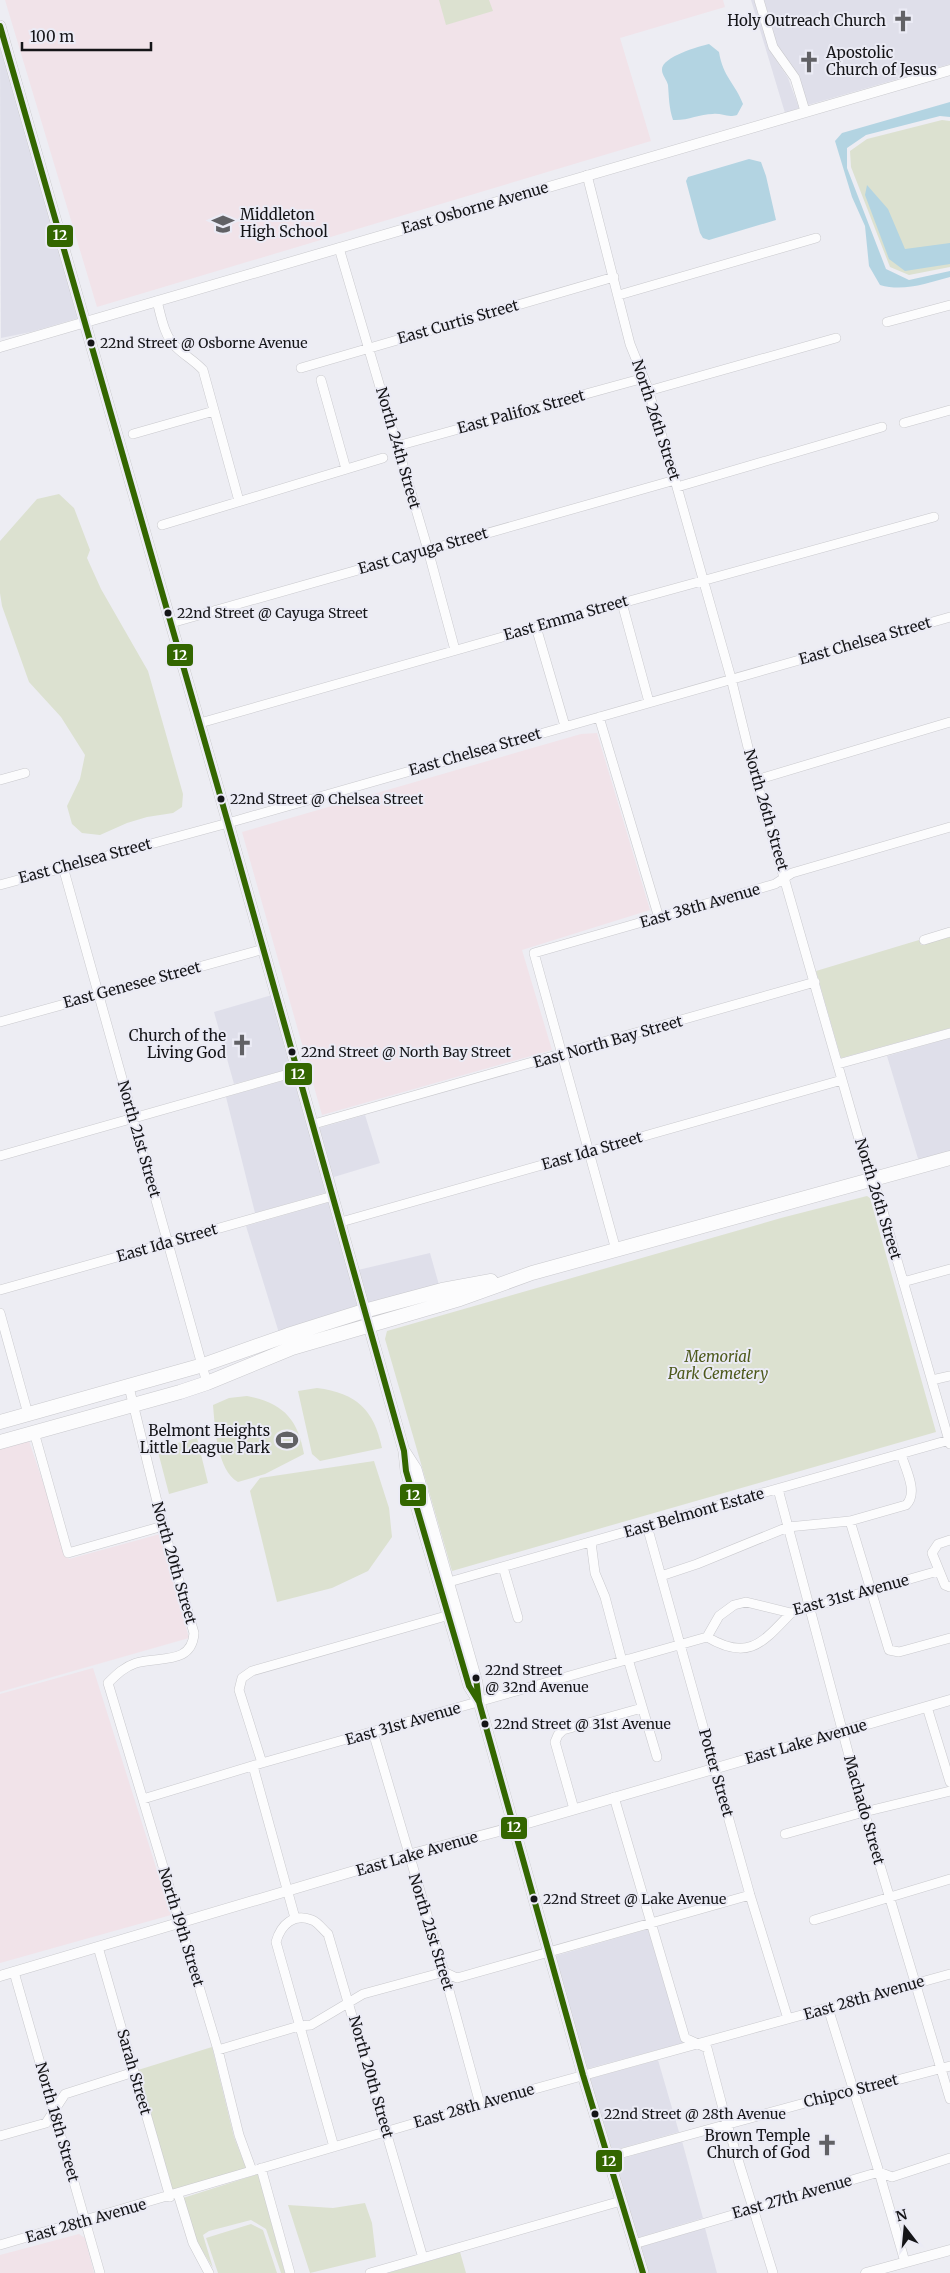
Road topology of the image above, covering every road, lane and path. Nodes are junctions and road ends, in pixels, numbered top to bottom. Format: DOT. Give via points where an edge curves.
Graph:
graph roads {
  1 [pos="759,0"];
  2 [pos="0,26"];
  3 [pos="950,70"];
  4 [pos="805,111"];
  5 [pos="587,175"];
  6 [pos="816,238"];
  7 [pos="340,248"];
  8 [pos="614,277"];
  9 [pos="619,295"];
  10 [pos="157,301"];
  11 [pos="950,306"];
  12 [pos="85,322"];
  13 [pos="887,322"];
  14 [pos="836,338"];
  15 [pos="0,347"];
  16 [pos="368,347"];
  17 [pos="301,368"];
  18 [pos="644,378"];
  19 [pos="321,380"];
  20 [pos="648,391"];
  21 [pos="214,410"];
  22 [pos="950,410"];
  23 [pos="904,423"];
  24 [pos="882,428"];
  25 [pos="133,434"];
  26 [pos="397,446"];
  27 [pos="383,458"];
  28 [pos="346,469"];
  29 [pos="676,483"];
  30 [pos="240,501"];
  31 [pos="934,517"];
  32 [pos="162,525"];
  33 [pos="428,550"];
  34 [pos="703,580"];
  35 [pos="622,602"];
  36 [pos="950,617"];
  37 [pos="171,623"];
  38 [pos="536,627"];
  39 [pos="455,650"];
  40 [pos="731,678"];
  41 [pos="649,702"];
  42 [pos="599,717"];
  43 [pos="950,722"];
  44 [pos="200,723"];
  45 [pos="566,726"];
  46 [pos="26,773"];
  47 [pos="0,780"];
  48 [pos="756,780"];
  49 [pos="228,823"];
  50 [pos="950,827"];
  51 [pos="63,867"];
  52 [pos="784,878"];
  53 [pos="0,885"];
  54 [pos="659,918"];
  55 [pos="950,932"];
  56 [pos="924,940"];
  57 [pos="264,949"];
  58 [pos="815,982"];
  59 [pos="98,994"];
  60 [pos="0,1022"];
  61 [pos="950,1033"];
  62 [pos="562,1055"];
  63 [pos="838,1064"];
  64 [pos="298,1071"];
  65 [pos="842,1080"];
  66 [pos="133,1118"];
  67 [pos="314,1124"];
  68 [pos="589,1152"];
  69 [pos="0,1156"];
  70 [pos="950,1158"];
  71 [pos="872,1180"];
  72 [pos="333,1196"];
  73 [pos="341,1222"];
  74 [pos="168,1242"];
  75 [pos="616,1250"];
  76 [pos="950,1269"];
  77 [pos="532,1273"];
  78 [pos="903,1282"];
  79 [pos="0,1290"];
  80 [pos="364,1312"];
  81 [pos="0,1313"];
  82 [pos="368,1326"];
  83 [pos="203,1365"];
  84 [pos="950,1376"];
  85 [pos="932,1380"];
  86 [pos="208,1383"];
  87 [pos="129,1387"];
  88 [pos="81,1400"];
  89 [pos="133,1404"];
  90 [pos="28,1414"];
  91 [pos="0,1422"];
  92 [pos="34,1432"];
  93 [pos="0,1442"];
  94 [pos="949,1442"];
  95 [pos="901,1454"];
  96 [pos="778,1490"];
  97 [pos="850,1521"];
  98 [pos="163,1526"];
  99 [pos="647,1526"];
  100 [pos="788,1527"];
  101 [pos="950,1540"];
  102 [pos="591,1542"];
  103 [pos="503,1567"];
  104 [pos="938,1571"];
  105 [pos="661,1576"];
  106 [pos="444,1584"];
  107 [pos="950,1587"];
  108 [pos="870,1589"];
  109 [pos="809,1606"];
  110 [pos="790,1613"];
  111 [pos="453,1614"];
  112 [pos="518,1618"];
  113 [pos="708,1637"];
  114 [pos="950,1638"];
  115 [pos="680,1644"];
  116 [pos="625,1660"];
  117 [pos="108,1683"];
  118 [pos="950,1700"];
  119 [pos="479,1702"];
  120 [pos="927,1707"];
  121 [pos="642,1708"];
  122 [pos="374,1732"];
  123 [pos="841,1732"];
  124 [pos="656,1757"];
  125 [pos="262,1763"];
  126 [pos="253,1766"];
  127 [pos="714,1769"];
  128 [pos="950,1782"];
  129 [pos="950,1791"];
  130 [pos="614,1798"];
  131 [pos="143,1799"];
  132 [pos="574,1809"];
  133 [pos="864,1812"];
  134 [pos="514,1827"];
  135 [pos="785,1834"];
  136 [pos="408,1854"];
  137 [pos="950,1879"];
  138 [pos="287,1892"];
  139 [pos="750,1895"];
  140 [pos="889,1897"];
  141 [pos="295,1918"];
  142 [pos="814,1920"];
  143 [pos="180,1923"];
  144 [pos="651,1923"];
  145 [pos="98,1947"];
  146 [pos="550,1953"];
  147 [pos="14,1972"];
  148 [pos="444,1972"];
  149 [pos="950,1974"];
  150 [pos="0,1976"];
  151 [pos="914,1984"];
  152 [pos="349,2003"];
  153 [pos="828,2008"];
  154 [pos="788,2019"];
  155 [pos="299,2026"];
  156 [pos="695,2044"];
  157 [pos="218,2050"];
  158 [pos="950,2066"];
  159 [pos="941,2069"];
  160 [pos="134,2072"];
  161 [pos="583,2075"];
  162 [pos="855,2091"];
  163 [pos="950,2100"];
  164 [pos="480,2104"];
  165 [pos="54,2109"];
  166 [pos="727,2124"];
  167 [pos="386,2131"];
  168 [pos="0,2136"];
  169 [pos="334,2147"];
  170 [pos="608,2157"];
  171 [pos="950,2158"];
  172 [pos="257,2170"];
  173 [pos="879,2172"];
  174 [pos="174,2196"];
  175 [pos="621,2201"];
  176 [pos="754,2208"];
  177 [pos="84,2221"];
  178 [pos="634,2244"];
  179 [pos="0,2245"];
  180 [pos="950,2250"];
  181 [pos="423,2258"];
  182 [pos="905,2262"];
  183 [pos="208,2271"];
  184 [pos="100,2273"];
  185 [pos="290,2273"];
  186 [pos="370,2273"];
  187 [pos="643,2273"];
  188 [pos="773,2273"];
  189 [pos="866,2273"];
  1 -- 4 [label="street" via="773,47 795,78"];
  2 -- 12 [label="main road"];
  3 -- 4 [label="street, East Osborne Avenue"];
  4 -- 5 [label="street, East Osborne Avenue"];
  5 -- 7 [label="street, East Osborne Avenue"];
  5 -- 8 [label="street, North 26th Street"];
  6 -- 9 [label="street"];
  7 -- 10 [label="street, East Osborne Avenue"];
  7 -- 16 [label="street, North 24th Street"];
  8 -- 9 [label="street, North 26th Street"];
  8 -- 16 [label="street, East Curtis Street"];
  9 -- 18 [label="street, North 26th Street" via="630,344"];
  10 -- 12 [label="street, East Osborne Avenue"];
  10 -- 21 [label="street" via="164,327 175,347 203,370"];
  11 -- 13 [label="street"];
  12 -- 15 [label="street, East Osborne Avenue"];
  12 -- 37 [label="main road"];
  14 -- 20 [label="street"];
  16 -- 17 [label="street, East Curtis Street"];
  16 -- 26 [label="street, North 24th Street"];
  18 -- 20 [label="street, North 26th Street"];
  18 -- 26 [label="street, East Palifox Street"];
  19 -- 28 [label="street"];
  20 -- 29 [label="street, North 26th Street"];
  21 -- 25 [label="street"];
  21 -- 30 [label="street"];
  22 -- 23 [label="street"];
  24 -- 29 [label="street, East Cayuga Street"];
  26 -- 33 [label="street, North 24th Street"];
  27 -- 28 [label="street"];
  28 -- 30 [label="street"];
  29 -- 33 [label="street, East Cayuga Street"];
  29 -- 34 [label="street, North 26th Street"];
  30 -- 32 [label="street"];
  31 -- 34 [label="street, East Emma Street"];
  33 -- 37 [label="street, East Cayuga Street"];
  33 -- 39 [label="street, North 24th Street"];
  34 -- 35 [label="street, East Emma Street"];
  34 -- 40 [label="street, North 26th Street"];
  35 -- 38 [label="street, East Emma Street"];
  35 -- 41 [label="street"];
  36 -- 40 [label="street, East Chelsea Street"];
  37 -- 44 [label="main road"];
  38 -- 39 [label="street, East Emma Street"];
  38 -- 45 [label="street"];
  39 -- 44 [label="street, East Emma Street"];
  40 -- 41 [label="street, East Chelsea Street"];
  40 -- 48 [label="street, North 26th Street"];
  41 -- 42 [label="street, East Chelsea Street"];
  42 -- 45 [label="street, East Chelsea Street"];
  42 -- 54 [label="street"];
  43 -- 48 [label="street"];
  44 -- 49 [label="main road"];
  45 -- 49 [label="street, East Chelsea Street"];
  46 -- 47 [label="street"];
  48 -- 52 [label="street, North 26th Street"];
  49 -- 51 [label="street, East Chelsea Street"];
  49 -- 57 [label="main road"];
  50 -- 52 [label="street, East 38th Avenue"];
  51 -- 53 [label="street, East Chelsea Street"];
  51 -- 59 [label="street, North 21st Street"];
  52 -- 54 [label="street, East 38th Avenue" via="775,884"];
  52 -- 58 [label="street, North 26th Street"];
  54 -- 62 [label="street, East 38th Avenue" via="534,952"];
  55 -- 56 [label="street"];
  57 -- 59 [label="street, East Genesee Street"];
  57 -- 64 [label="main road"];
  58 -- 62 [label="street, East North Bay Street"];
  58 -- 63 [label="street, North 26th Street"];
  59 -- 60 [label="street, East Genesee Street"];
  59 -- 66 [label="street, North 21st Street"];
  61 -- 63 [label="street"];
  62 -- 67 [label="street, East North Bay Street"];
  62 -- 68 [label="street"];
  63 -- 65 [label="street, North 26th Street"];
  64 -- 66 [label="street"];
  64 -- 67 [label="main road"];
  65 -- 68 [label="street, East Ida Street"];
  65 -- 71 [label="street, North 26th Street"];
  66 -- 69 [label="street"];
  66 -- 74 [label="street, North 21st Street"];
  67 -- 72 [label="main road"];
  68 -- 73 [label="street, East Ida Street"];
  68 -- 75 [label="street"];
  70 -- 71 [label="main road"];
  71 -- 75 [label="main road"];
  71 -- 78 [label="street, North 26th Street"];
  72 -- 73 [label="main road"];
  72 -- 74 [label="street, East Ida Street"];
  73 -- 80 [label="main road"];
  74 -- 79 [label="street, East Ida Street"];
  74 -- 83 [label="street, North 21st Street"];
  75 -- 77 [label="main road"];
  76 -- 78 [label="street"];
  77 -- 80 [label="main road" via="442,1290"];
  77 -- 82 [label="main road" via="460,1299"];
  78 -- 85 [label="street, North 26th Street"];
  80 -- 82 [label="main road"];
  80 -- 83 [label="main road"];
  81 -- 90 [label="street"];
  82 -- 86 [label="main road" via="292,1348"];
  82 -- 106 [label="main road" via="404,1451 416,1469"];
  83 -- 86 [label="street, North 21st Street"];
  83 -- 87 [label="main road"];
  84 -- 85 [label="street"];
  85 -- 94 [label="street, North 26th Street"];
  86 -- 89 [label="main road"];
  87 -- 88 [label="main road"];
  87 -- 89 [label="street, North 20th Street"];
  88 -- 90 [label="main road"];
  88 -- 92 [label="main road" via="44,1416 35,1425"];
  89 -- 92 [label="main road"];
  89 -- 98 [label="street, North 20th Street"];
  90 -- 91 [label="main road"];
  92 -- 93 [label="main road"];
  92 -- 98 [label="street" via="68,1553"];
  94 -- 95 [label="street, East Belmont Estate"];
  95 -- 96 [label="street, East Belmont Estate"];
  95 -- 97 [label="street" via="912,1490 910,1501 906,1505"];
  96 -- 99 [label="street, East Belmont Estate"];
  96 -- 100 [label="street, Machado Street"];
  97 -- 100 [label="street"];
  97 -- 108 [label="street"];
  98 -- 117 [label="street, North 20th Street" via="194,1632 193,1644 186,1653 177,1657 135,1664 120,1670"];
  99 -- 102 [label="street, East Belmont Estate"];
  99 -- 105 [label="street, Potter Street"];
  100 -- 105 [label="street"];
  100 -- 109 [label="street, Machado Street"];
  101 -- 104 [label="street" via="933,1549"];
  102 -- 103 [label="street, East Belmont Estate"];
  102 -- 116 [label="street" via="596,1573"];
  103 -- 106 [label="street, East Belmont Estate"];
  103 -- 112 [label="street"];
  104 -- 107 [label="street" via="945,1585"];
  104 -- 108 [label="street, East 31st Avenue"];
  105 -- 115 [label="street, Potter Street"];
  106 -- 111 [label="main road"];
  108 -- 109 [label="street, East 31st Avenue"];
  108 -- 114 [label="street" via="889,1650 899,1652"];
  109 -- 110 [label="street, East 31st Avenue"];
  109 -- 123 [label="street, Machado Street"];
  110 -- 113 [label="street" via="768,1639 749,1647 732,1648"];
  110 -- 113 [label="street, East 31st Avenue" via="746,1602 734,1605 719,1616"];
  111 -- 119 [label="main road" via="478,1683"];
  111 -- 125 [label="street" via="252,1671 242,1678 239,1690"];
  113 -- 115 [label="street, East 31st Avenue"];
  115 -- 116 [label="street, East 31st Avenue"];
  115 -- 127 [label="street, Potter Street"];
  116 -- 119 [label="street, East 31st Avenue"];
  116 -- 121 [label="street"];
  117 -- 131 [label="street, North 19th Street"];
  118 -- 120 [label="street, East Lake Avenue"];
  119 -- 122 [label="street, East 31st Avenue"];
  119 -- 134 [label="main road"];
  120 -- 123 [label="street, East Lake Avenue"];
  120 -- 128 [label="street"];
  121 -- 124 [label="street"];
  121 -- 132 [label="street" via="563,1730 558,1735 555,1742"];
  122 -- 125 [label="street, East 31st Avenue"];
  122 -- 136 [label="street, North 21st Street"];
  123 -- 127 [label="street, East Lake Avenue"];
  123 -- 133 [label="street, Machado Street"];
  125 -- 126 [label="street, East 31st Avenue"];
  126 -- 131 [label="street, East 31st Avenue"];
  126 -- 138 [label="street"];
  127 -- 130 [label="street, East Lake Avenue"];
  127 -- 139 [label="street, Potter Street"];
  129 -- 133 [label="street"];
  130 -- 132 [label="street, East Lake Avenue"];
  130 -- 144 [label="street"];
  131 -- 143 [label="street, North 19th Street"];
  132 -- 134 [label="street, East Lake Avenue"];
  133 -- 135 [label="street"];
  133 -- 140 [label="street, Machado Street"];
  134 -- 136 [label="street, East Lake Avenue"];
  134 -- 146 [label="main road"];
  136 -- 138 [label="street, East Lake Avenue"];
  136 -- 148 [label="street, North 21st Street"];
  137 -- 140 [label="street"];
  138 -- 141 [label="street"];
  138 -- 143 [label="street, East Lake Avenue"];
  139 -- 144 [label="street"];
  139 -- 154 [label="street, Potter Street"];
  140 -- 142 [label="street"];
  140 -- 151 [label="street, Machado Street"];
  141 -- 152 [label="street, North 20th Street" via="314,1920 328,1934"];
  141 -- 155 [label="street" via="285,1924 276,1942"];
  143 -- 145 [label="street, East Lake Avenue"];
  143 -- 157 [label="street, North 19th Street"];
  144 -- 146 [label="street"];
  144 -- 156 [label="street" via="684,2038"];
  145 -- 147 [label="street, East Lake Avenue"];
  145 -- 160 [label="street, Sarah Street"];
  146 -- 148 [label="street" via="457,1978"];
  146 -- 161 [label="main road"];
  147 -- 150 [label="street, East Lake Avenue"];
  147 -- 165 [label="street, North 18th Street"];
  148 -- 152 [label="street" via="363,1994"];
  148 -- 164 [label="street, North 21st Street"];
  149 -- 151 [label="street, East 28th Avenue"];
  151 -- 153 [label="street, East 28th Avenue"];
  151 -- 159 [label="street, Machado Street"];
  152 -- 155 [label="street" via="311,2025"];
  152 -- 167 [label="street, North 20th Street"];
  153 -- 154 [label="street, East 28th Avenue"];
  153 -- 162 [label="street"];
  154 -- 156 [label="street, East 28th Avenue"];
  155 -- 157 [label="street"];
  155 -- 169 [label="street"];
  156 -- 161 [label="street, East 28th Avenue"];
  156 -- 166 [label="street" via="707,2048"];
  157 -- 172 [label="street, North 19th Street" via="238,2135"];
  158 -- 159 [label="street, Chipco Street"];
  159 -- 162 [label="street, Chipco Street"];
  159 -- 163 [label="street, Machado Street"];
  160 -- 165 [label="street" via="65,2094"];
  160 -- 174 [label="street, Sarah Street"];
  161 -- 164 [label="street, East 28th Avenue"];
  161 -- 170 [label="main road"];
  162 -- 166 [label="street, Chipco Street"];
  162 -- 173 [label="street"];
  164 -- 167 [label="street, East 28th Avenue"];
  165 -- 168 [label="street" via="46,2123"];
  165 -- 177 [label="street, North 18th Street"];
  166 -- 170 [label="street, Chipco Street"];
  166 -- 176 [label="street"];
  167 -- 169 [label="street, East 28th Avenue"];
  167 -- 181 [label="street, North 20th Street"];
  169 -- 172 [label="street, East 28th Avenue"];
  170 -- 175 [label="main road"];
  171 -- 173 [label="street, East 27th Avenue" via="892,2177"];
  172 -- 174 [label="street, East 28th Avenue"];
  172 -- 185 [label="street, North 19th Street"];
  173 -- 176 [label="street, East 27th Avenue"];
  173 -- 182 [label="street"];
  174 -- 177 [label="street, East 28th Avenue"];
  174 -- 183 [label="street, Sarah Street"];
  175 -- 178 [label="main road"];
  175 -- 181 [label="street"];
  176 -- 178 [label="street, East 27th Avenue"];
  176 -- 188 [label="street"];
  177 -- 179 [label="street, East 28th Avenue"];
  177 -- 184 [label="street, North 18th Street"];
  178 -- 187 [label="main road"];
  180 -- 182 [label="street"];
  181 -- 186 [label="street"];
  182 -- 189 [label="street"];
}
